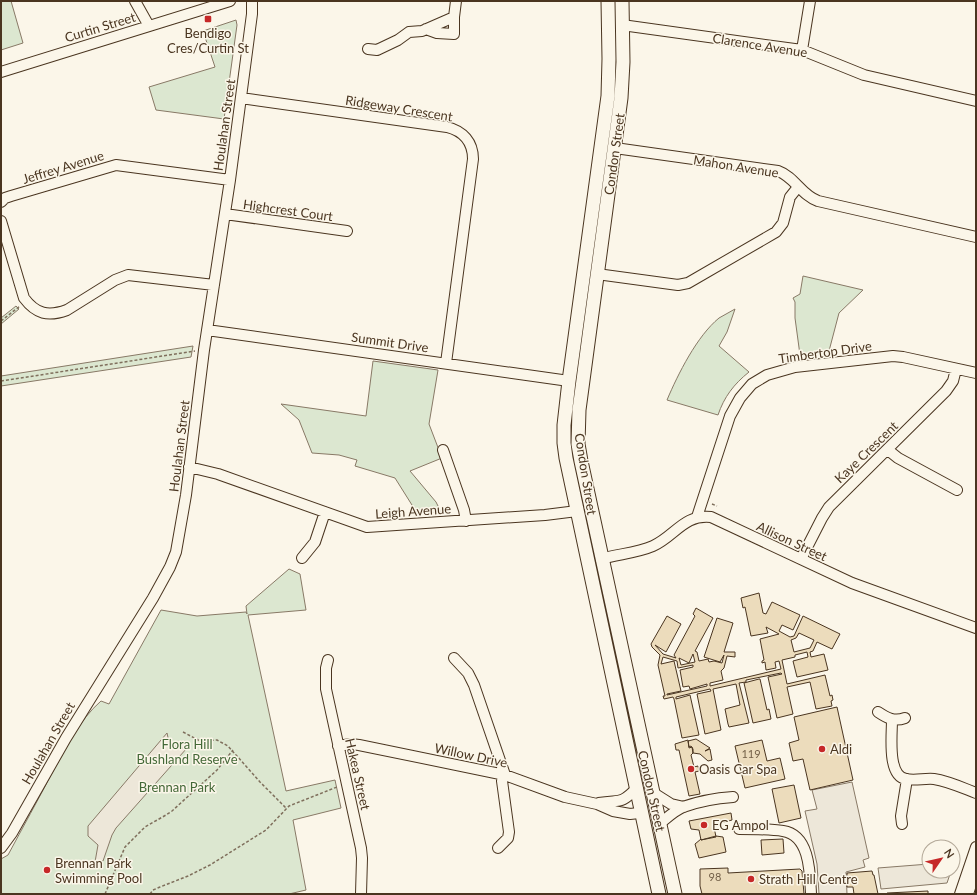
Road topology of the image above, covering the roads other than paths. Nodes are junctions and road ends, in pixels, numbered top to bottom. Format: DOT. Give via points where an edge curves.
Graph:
graph roads {
  1 [pos="135,1"];
  2 [pos="230,1"];
  3 [pos="252,1"];
  4 [pos="456,1"];
  5 [pos="608,1"];
  6 [pos="622,1"];
  7 [pos="810,1"];
  8 [pos="454,17"];
  9 [pos="608,25"];
  10 [pos="622,25"];
  11 [pos="149,26"];
  12 [pos="426,29"];
  13 [pos="368,49"];
  14 [pos="802,50"];
  15 [pos="1,72"];
  16 [pos="241,98"];
  17 [pos="976,101"];
  18 [pos="602,147"];
  19 [pos="615,148"];
  20 [pos="230,180"];
  21 [pos="798,187"];
  22 [pos="1,202"];
  23 [pos="225,214"];
  24 [pos="1,221"];
  25 [pos="347,231"];
  26 [pos="976,237"];
  27 [pos="597,274"];
  28 [pos="214,285"];
  29 [pos="207,330"];
  30 [pos="446,363"];
  31 [pos="956,369"];
  32 [pos="976,373"];
  33 [pos="569,380"];
  34 [pos="443,450"];
  35 [pos="888,450"];
  36 [pos="189,467"];
  37 [pos="957,490"];
  38 [pos="577,511"];
  39 [pos="325,512"];
  40 [pos="697,517"];
  41 [pos="466,520"];
  42 [pos="302,558"];
  43 [pos="602,559"];
  44 [pos="801,559"];
  45 [pos="588,562"];
  46 [pos="976,628"];
  47 [pos="454,658"];
  48 [pos="328,660"];
  49 [pos="878,712"];
  50 [pos="905,718"];
  51 [pos="892,720"];
  52 [pos="338,746"];
  53 [pos="646,766"];
  54 [pos="504,775"];
  55 [pos="907,779"];
  56 [pos="637,788"];
  57 [pos="652,792"];
  58 [pos="976,793"];
  59 [pos="733,797"];
  60 [pos="597,804"];
  61 [pos="684,807"];
  62 [pos="642,810"];
  63 [pos="659,824"];
  64 [pos="902,824"];
  65 [pos="740,829"];
  66 [pos="976,847"];
  67 [pos="1,848"];
  68 [pos="498,848"];
  69 [pos="976,869"];
  70 [pos="361,894"];
  71 [pos="659,894"];
  72 [pos="675,894"];
  73 [pos="811,894"];
  74 [pos="960,894"];
  75 [pos="968,894"];
  1 -- 11 [label="street"];
  2 -- 11 [label="street, Curtin Street"];
  3 -- 16 [label="street, Houlahan Street"];
  4 -- 8 [label="street"];
  5 -- 9 [label="main road, Condon Street"];
  6 -- 10 [label="main road, Condon Street"];
  7 -- 14 [label="street"];
  8 -- 12 [label="street"];
  8 -- 12 [label="street" via="454,34 436,34"];
  9 -- 10 [label="main road, Clarence Avenue"];
  9 -- 18 [label="main road, Condon Street" via="608,96"];
  10 -- 14 [label="street, Clarence Avenue"];
  10 -- 19 [label="main road, Condon Street" via="623,80"];
  11 -- 15 [label="street, Curtin Street"];
  12 -- 13 [label="street" via="409,32 377,50"];
  14 -- 17 [label="street, Clarence Avenue" via="864,75"];
  16 -- 20 [label="street, Houlahan Street"];
  16 -- 30 [label="street, Ridgeway Crescent" via="447,127 455,129 465,137 472,148 473,159"];
  18 -- 19 [label="main road, Mahon Avenue"];
  18 -- 33 [label="main road, Condon Street"];
  19 -- 21 [label="street, Mahon Avenue" via="778,171 788,175"];
  19 -- 27 [label="main road, Condon Street"];
  20 -- 22 [label="street, Jeffrey Avenue" via="116,165 11,196"];
  20 -- 23 [label="street, Houlahan Street"];
  21 -- 26 [label="street, Mahon Avenue" via="809,198 818,201"];
  21 -- 27 [label="street" via="790,197 783,223 776,232 688,283 678,285"];
  23 -- 25 [label="street, Highcrest Court"];
  23 -- 28 [label="street, Houlahan Street"];
  24 -- 28 [label="street" via="24,298 42,313 66,310 115,280 128,275"];
  27 -- 43 [label="main road, Condon Street" via="579,410 578,444"];
  28 -- 29 [label="street, Houlahan Street"];
  29 -- 30 [label="street, Summit Drive"];
  29 -- 36 [label="street, Houlahan Street"];
  30 -- 33 [label="street, Summit Drive"];
  31 -- 32 [label="street, Timbertop Drive"];
  31 -- 35 [label="street, Kaye Crescent" via="953,381 946,391"];
  31 -- 40 [label="street, Timbertop Drive" via="893,356 795,367 767,375 752,384 734,406"];
  33 -- 38 [label="main road, Condon Street" via="564,443"];
  34 -- 41 [label="street"];
  35 -- 37 [label="street"];
  35 -- 44 [label="street, Kaye Crescent" via="829,506"];
  36 -- 39 [label="street, Leigh Avenue" via="218,474"];
  36 -- 67 [label="street, Houlahan Street" via="180,538 170,567"];
  38 -- 41 [label="street, Leigh Avenue"];
  38 -- 45 [label="main road, Condon Street"];
  39 -- 41 [label="street, Leigh Avenue" via="374,527"];
  39 -- 42 [label="street" via="315,542"];
  40 -- 43 [label="street" via="655,545"];
  40 -- 44 [label="street, Allison Street" via="717,519"];
  43 -- 45 [label="main road"];
  43 -- 53 [label="main road, Condon Street"];
  44 -- 46 [label="street, Allison Street" via="852,583"];
  45 -- 56 [label="main road, Condon Street"];
  47 -- 54 [label="street" via="468,673 474,685"];
  48 -- 52 [label="street, Hakea Street" via="326,689"];
  49 -- 51 [label="street"];
  50 -- 51 [label="street"];
  51 -- 55 [label="street" via="894,768 900,777"];
  52 -- 54 [label="street, Willow Drive" via="359,745"];
  52 -- 70 [label="street, Hakea Street" via="361,848"];
  53 -- 57 [label="main road, Condon Street"];
  53 -- 62 [label="main road" via="647,802"];
  54 -- 60 [label="street, Willow Drive" via="565,797"];
  54 -- 68 [label="street" via="502,781 509,832 508,838"];
  55 -- 58 [label="street" via="935,779"];
  55 -- 64 [label="street"];
  56 -- 60 [label="street, Willow Drive" via="622,801"];
  56 -- 62 [label="main road, Condon Street"];
  57 -- 61 [label="street" via="670,804"];
  57 -- 63 [label="main road, Condon Street"];
  59 -- 61 [label="street"];
  60 -- 62 [label="street, Willow Drive" via="613,811 630,814"];
  61 -- 63 [label="street"];
  62 -- 71 [label="main road, Condon Street"];
  63 -- 72 [label="main road, Condon Street"];
  65 -- 73 [label="street" via="782,830 793,834 805,853"];
  66 -- 74 [label="street"];
  69 -- 75 [label="street"];
}
